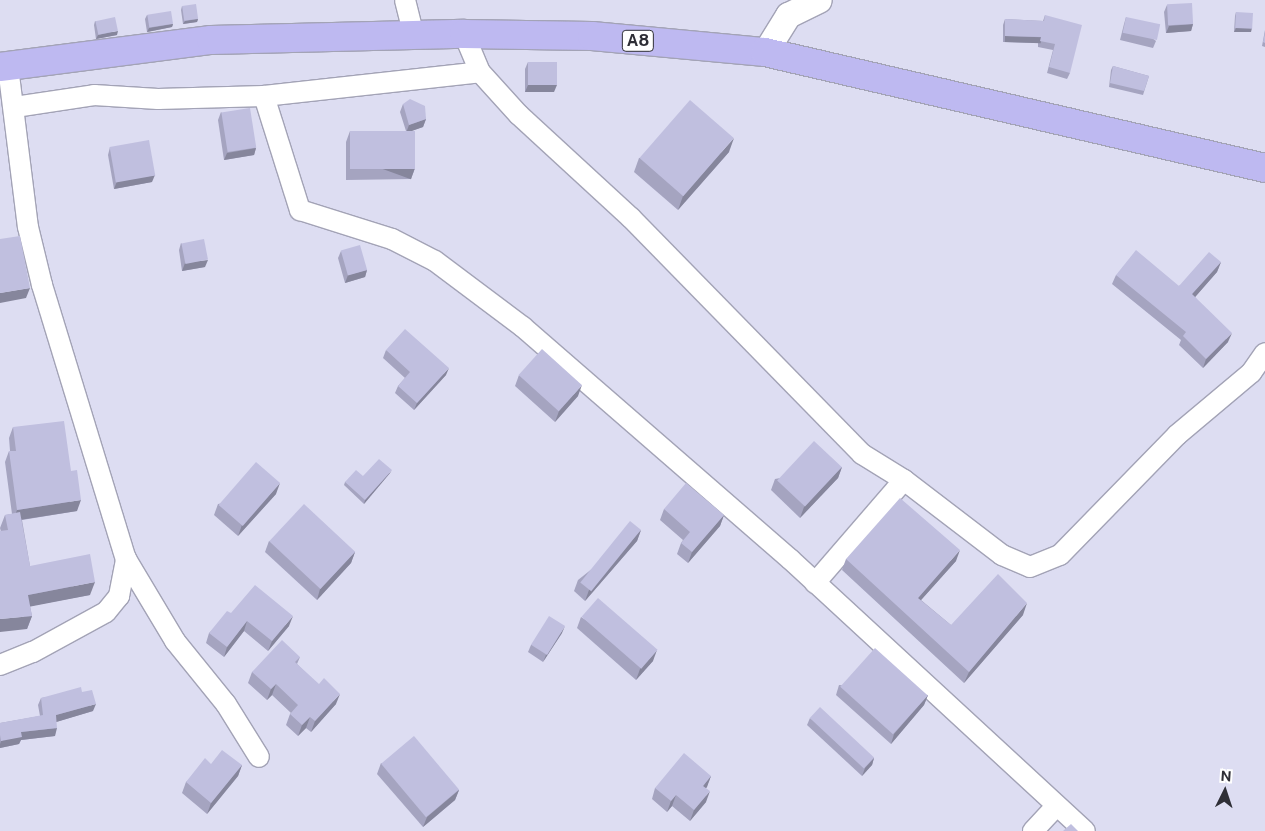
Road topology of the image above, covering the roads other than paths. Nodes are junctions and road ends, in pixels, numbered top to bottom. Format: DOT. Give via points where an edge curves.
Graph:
graph roads {
  1 [pos="406,0"];
  2 [pos="818,0"];
  3 [pos="784,10"];
  4 [pos="464,34"];
  5 [pos="414,35"];
  6 [pos="765,52"];
  7 [pos="4,67"];
  8 [pos="480,72"];
  9 [pos="264,96"];
  10 [pos="14,107"];
  11 [pos="1265,168"];
  12 [pos="1265,353"];
  13 [pos="904,480"];
  14 [pos="126,559"];
  15 [pos="815,583"];
  16 [pos="0,665"];
  17 [pos="259,757"];
  18 [pos="1056,806"];
  19 [pos="1032,831"];
  20 [pos="1085,831"];
  1 -- 5 [label="street"];
  2 -- 3 [label="street"];
  3 -- 6 [label="street"];
  4 -- 5 [label="main road, A8"];
  4 -- 6 [label="main road, A8" via="592,36"];
  4 -- 8 [label="street"];
  5 -- 7 [label="main road, A8" via="211,40"];
  6 -- 11 [label="main road, A8"];
  7 -- 10 [label="street"];
  8 -- 9 [label="street"];
  8 -- 13 [label="street" via="519,115 631,218 862,454"];
  9 -- 10 [label="street" via="158,99 94,95"];
  9 -- 15 [label="street" via="300,210 392,239 435,261 594,387 672,462"];
  10 -- 14 [label="street" via="28,227 42,285"];
  12 -- 13 [label="street" via="1250,373 1177,435 1060,555 1030,567 1002,555"];
  13 -- 15 [label="street" via="873,521"];
  14 -- 16 [label="street" via="119,596 106,612 48,645"];
  14 -- 17 [label="street" via="175,641 226,704"];
  15 -- 18 [label="street"];
  18 -- 19 [label="street"];
  18 -- 20 [label="street"];
}
